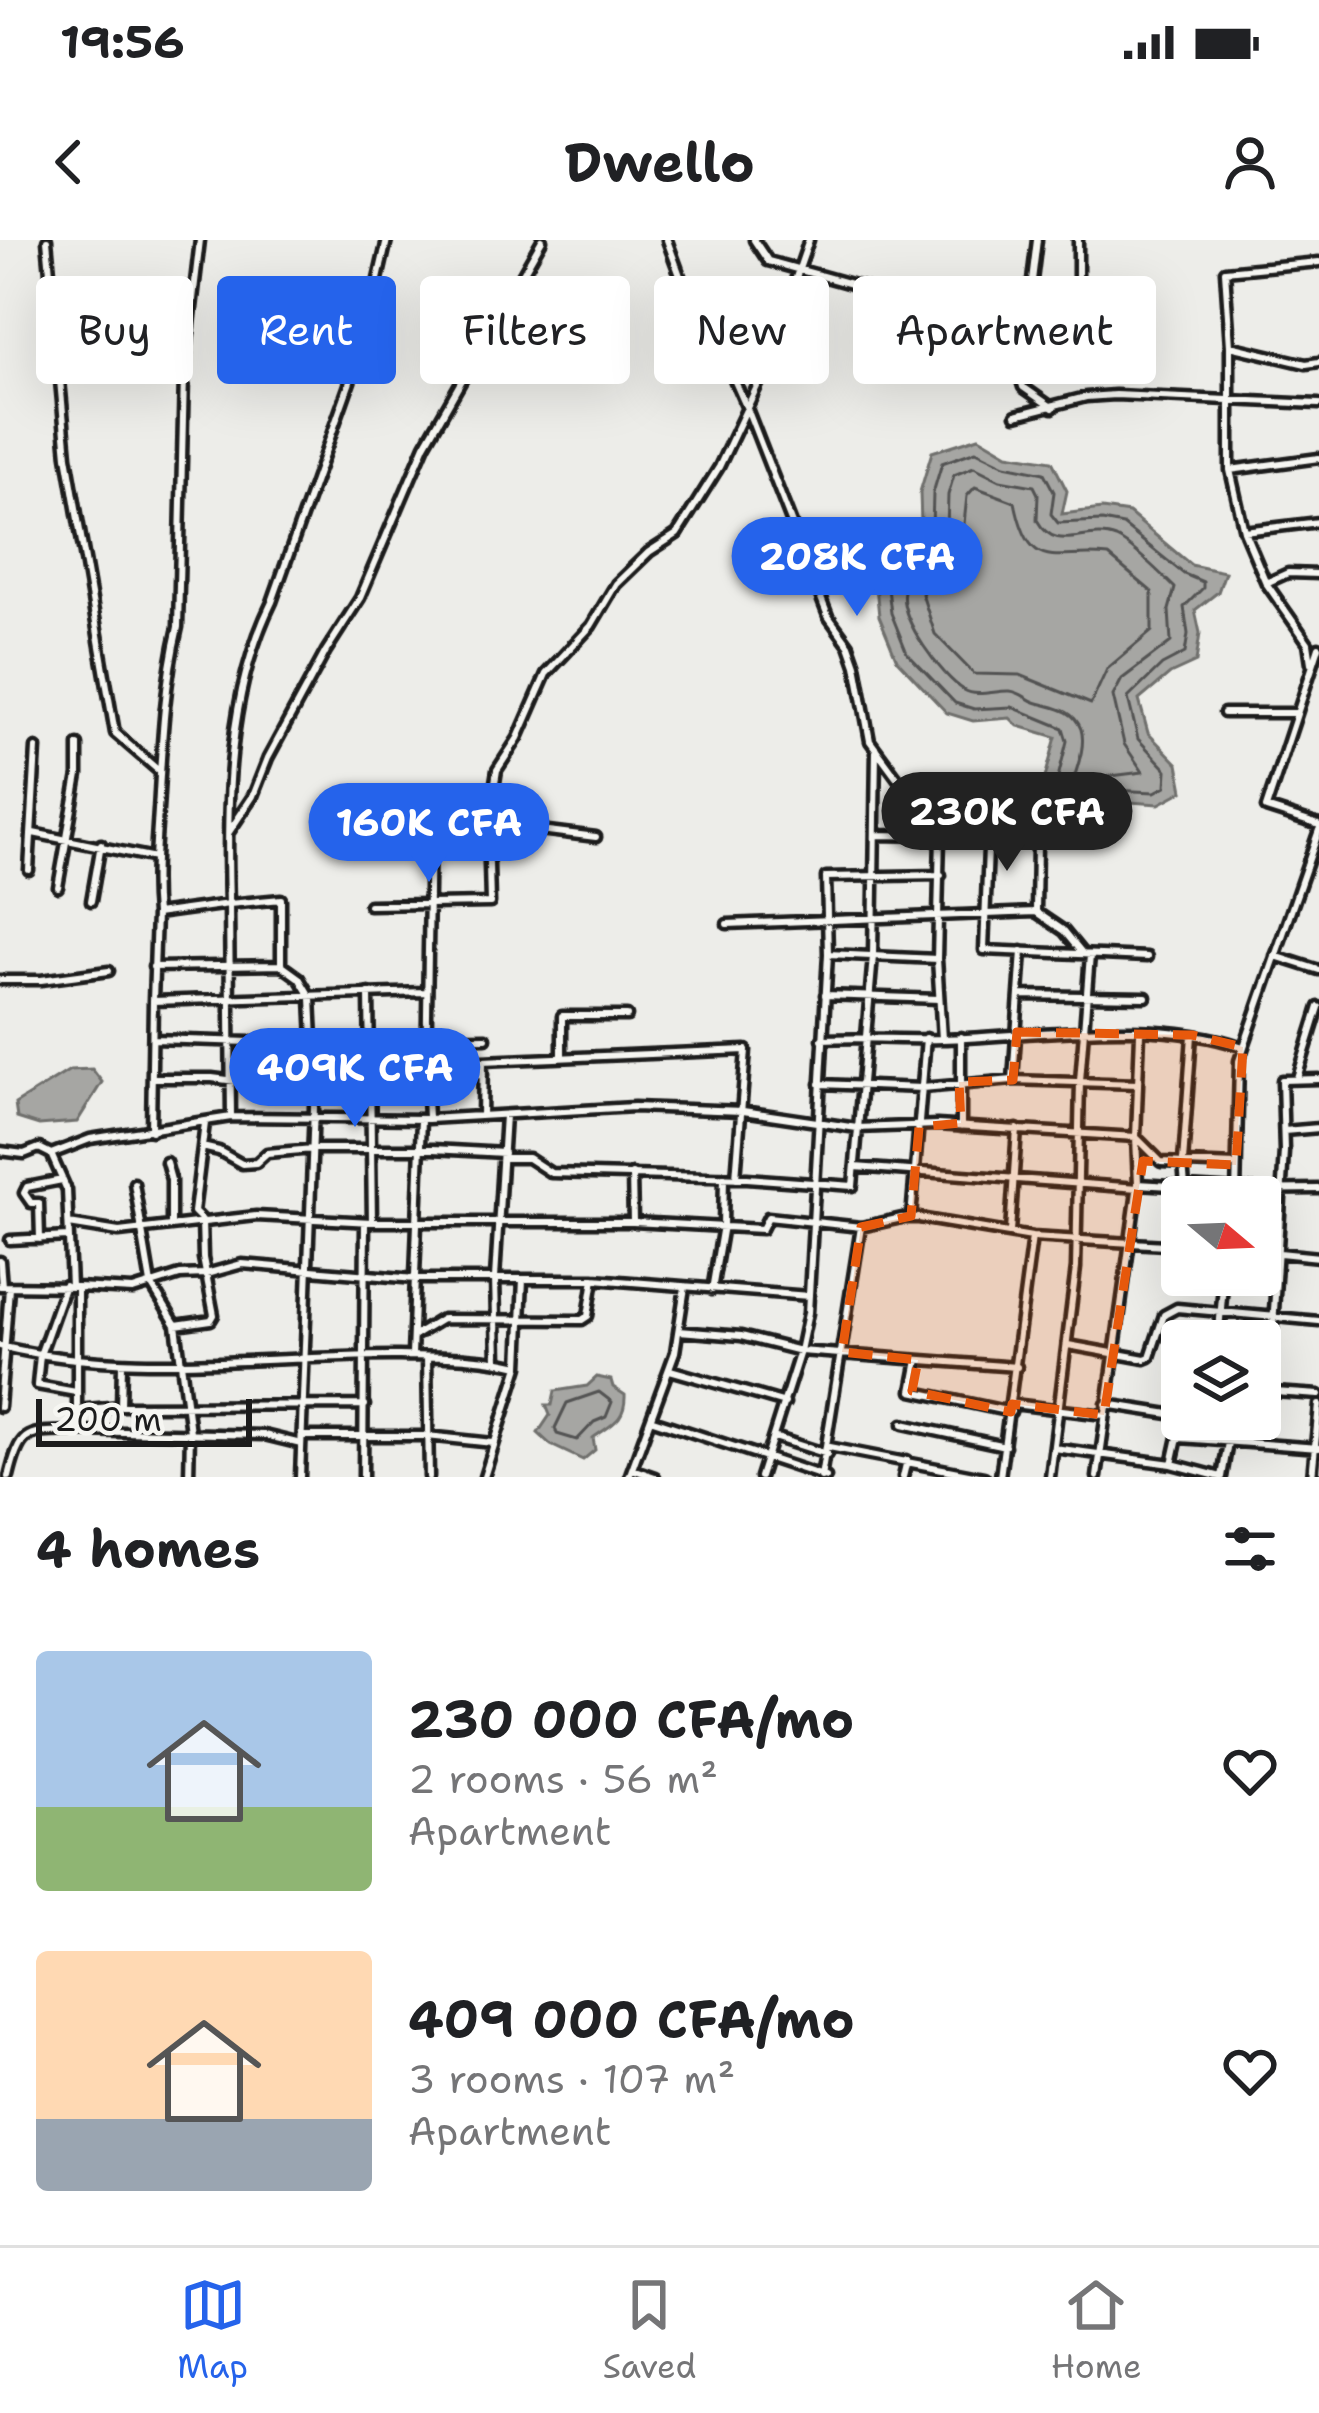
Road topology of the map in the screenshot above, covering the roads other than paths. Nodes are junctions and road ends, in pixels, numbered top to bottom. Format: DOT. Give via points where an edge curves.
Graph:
graph roads {
  1 [pos="47,240"];
  2 [pos="200,240"];
  3 [pos="387,240"];
  4 [pos="542,240"];
  5 [pos="667,240"];
  6 [pos="754,240"];
  7 [pos="809,240"];
  8 [pos="1037,240"];
  9 [pos="1078,240"];
  10 [pos="1319,262"];
  11 [pos="798,271"];
  12 [pos="1034,276"];
  13 [pos="1078,276"];
  14 [pos="853,285"];
  15 [pos="1230,346"];
  16 [pos="1319,362"];
  17 [pos="1022,384"];
  18 [pos="1230,402"];
  19 [pos="1319,404"];
  20 [pos="1053,408"];
  21 [pos="748,411"];
  22 [pos="1016,415"];
  23 [pos="1319,458"];
  24 [pos="1230,470"];
  25 [pos="1319,522"];
  26 [pos="1244,531"];
  27 [pos="1319,574"];
  28 [pos="1266,583"];
  29 [pos="1319,647"];
  30 [pos="1306,682"];
  31 [pos="1319,687"];
  32 [pos="1224,713"];
  33 [pos="1296,713"];
  34 [pos="78,745"];
  35 [pos="36,748"];
  36 [pos="876,749"];
  37 [pos="159,771"];
  38 [pos="488,826"];
  39 [pos="1319,828"];
  40 [pos="33,833"];
  41 [pos="227,835"];
  42 [pos="875,835"];
  43 [pos="940,836"];
  44 [pos="596,837"];
  45 [pos="64,838"];
  46 [pos="1036,842"];
  47 [pos="100,844"];
  48 [pos="155,858"];
  49 [pos="29,870"];
  50 [pos="941,875"];
  51 [pos="874,878"];
  52 [pos="58,887"];
  53 [pos="91,901"];
  54 [pos="229,904"];
  55 [pos="369,905"];
  56 [pos="426,906"];
  57 [pos="1036,912"];
  58 [pos="157,914"];
  59 [pos="984,914"];
  60 [pos="940,916"];
  61 [pos="827,918"];
  62 [pos="873,918"];
  63 [pos="727,924"];
  64 [pos="1022,950"];
  65 [pos="1086,953"];
  66 [pos="828,954"];
  67 [pos="872,956"];
  68 [pos="1274,956"];
  69 [pos="1147,957"];
  70 [pos="937,959"];
  71 [pos="230,964"];
  72 [pos="280,965"];
  73 [pos="153,967"];
  74 [pos="1319,970"];
  75 [pos="109,971"];
  76 [pos="0,980"];
  77 [pos="425,992"];
  78 [pos="369,993"];
  79 [pos="825,994"];
  80 [pos="1086,994"];
  81 [pos="1019,995"];
  82 [pos="869,997"];
  83 [pos="1146,997"];
  84 [pos="228,998"];
  85 [pos="311,998"];
  86 [pos="939,999"];
  87 [pos="153,1001"];
  88 [pos="1319,1007"];
  89 [pos="627,1016"];
  90 [pos="1083,1030"];
  91 [pos="1017,1032"];
  92 [pos="1140,1033"];
  93 [pos="1192,1034"];
  94 [pos="370,1037"];
  95 [pos="485,1037"];
  96 [pos="865,1037"];
  97 [pos="961,1037"];
  98 [pos="312,1038"];
  99 [pos="926,1038"];
  100 [pos="152,1039"];
  101 [pos="425,1039"];
  102 [pos="822,1039"];
  103 [pos="942,1039"];
  104 [pos="228,1042"];
  105 [pos="1243,1047"];
  106 [pos="562,1057"];
  107 [pos="483,1075"];
  108 [pos="426,1077"];
  109 [pos="153,1078"];
  110 [pos="370,1078"];
  111 [pos="1319,1078"];
  112 [pos="230,1079"];
  113 [pos="1296,1079"];
  114 [pos="1013,1080"];
  115 [pos="315,1081"];
  116 [pos="1080,1081"];
  117 [pos="959,1082"];
  118 [pos="820,1084"];
  119 [pos="1138,1084"];
  120 [pos="861,1086"];
  121 [pos="922,1088"];
  122 [pos="743,1111"];
  123 [pos="506,1115"];
  124 [pos="482,1116"];
  125 [pos="231,1117"];
  126 [pos="371,1117"];
  127 [pos="424,1119"];
  128 [pos="314,1120"];
  129 [pos="205,1122"];
  130 [pos="819,1122"];
  131 [pos="919,1127"];
  132 [pos="961,1127"];
  133 [pos="857,1128"];
  134 [pos="1319,1128"];
  135 [pos="1017,1129"];
  136 [pos="1284,1130"];
  137 [pos="151,1131"];
  138 [pos="1079,1132"];
  139 [pos="1136,1137"];
  140 [pos="202,1148"];
  141 [pos="313,1149"];
  142 [pos="419,1150"];
  143 [pos="0,1151"];
  144 [pos="372,1151"];
  145 [pos="51,1154"];
  146 [pos="503,1156"];
  147 [pos="166,1162"];
  148 [pos="1183,1162"];
  149 [pos="1236,1165"];
  150 [pos="855,1167"];
  151 [pos="914,1169"];
  152 [pos="632,1174"];
  153 [pos="1184,1176"];
  154 [pos="1236,1176"];
  155 [pos="724,1177"];
  156 [pos="736,1178"];
  157 [pos="62,1180"];
  158 [pos="1013,1180"];
  159 [pos="134,1183"];
  160 [pos="1077,1184"];
  161 [pos="816,1185"];
  162 [pos="1138,1186"];
  163 [pos="1161,1186"];
  164 [pos="1281,1188"];
  165 [pos="1319,1189"];
  166 [pos="311,1217"];
  167 [pos="911,1218"];
  168 [pos="202,1220"];
  169 [pos="497,1220"];
  170 [pos="368,1222"];
  171 [pos="419,1222"];
  172 [pos="633,1222"];
  173 [pos="815,1222"];
  174 [pos="171,1223"];
  175 [pos="69,1224"];
  176 [pos="723,1225"];
  177 [pos="860,1227"];
  178 [pos="144,1229"];
  179 [pos="1010,1232"];
  180 [pos="68,1237"];
  181 [pos="1032,1238"];
  182 [pos="40,1239"];
  183 [pos="10,1240"];
  184 [pos="1075,1241"];
  185 [pos="1129,1244"];
  186 [pos="1161,1245"];
  187 [pos="1281,1253"];
  188 [pos="1319,1257"];
  189 [pos="0,1261"];
  190 [pos="307,1268"];
  191 [pos="362,1272"];
  192 [pos="206,1274"];
  193 [pos="495,1278"];
  194 [pos="415,1279"];
  195 [pos="524,1279"];
  196 [pos="594,1279"];
  197 [pos="151,1284"];
  198 [pos="4,1286"];
  199 [pos="71,1287"];
  200 [pos="685,1287"];
  201 [pos="712,1289"];
  202 [pos="808,1296"];
  203 [pos="1223,1296"];
  204 [pos="1276,1296"];
  205 [pos="1222,1313"];
  206 [pos="1274,1316"];
  207 [pos="496,1319"];
  208 [pos="522,1320"];
  209 [pos="1221,1320"];
  210 [pos="1273,1320"];
  211 [pos="1319,1321"];
  212 [pos="176,1325"];
  213 [pos="679,1331"];
  214 [pos="414,1336"];
  215 [pos="1068,1345"];
  216 [pos="2,1347"];
  217 [pos="1114,1351"];
  218 [pos="800,1352"];
  219 [pos="842,1352"];
  220 [pos="40,1355"];
  221 [pos="304,1356"];
  222 [pos="364,1356"];
  223 [pos="412,1357"];
  224 [pos="428,1357"];
  225 [pos="77,1360"];
  226 [pos="496,1360"];
  227 [pos="918,1360"];
  228 [pos="180,1363"];
  229 [pos="122,1364"];
  230 [pos="519,1366"];
  231 [pos="1017,1367"];
  232 [pos="670,1370"];
  233 [pos="76,1392"];
  234 [pos="1281,1392"];
  235 [pos="1319,1395"];
  236 [pos="784,1402"];
  237 [pos="1106,1404"];
  238 [pos="365,1405"];
  239 [pos="1319,1405"];
  240 [pos="121,1406"];
  241 [pos="184,1406"];
  242 [pos="0,1407"];
  243 [pos="302,1407"];
  244 [pos="1012,1408"];
  245 [pos="77,1409"];
  246 [pos="1059,1410"];
  247 [pos="1161,1414"];
  248 [pos="1104,1415"];
  249 [pos="652,1420"];
  250 [pos="903,1424"];
  251 [pos="77,1431"];
  252 [pos="190,1432"];
  253 [pos="364,1434"];
  254 [pos="427,1436"];
  255 [pos="774,1437"];
  256 [pos="301,1440"];
  257 [pos="1179,1440"];
  258 [pos="1204,1440"];
  259 [pos="1227,1442"];
  260 [pos="494,1443"];
  261 [pos="1006,1446"];
  262 [pos="1054,1448"];
  263 [pos="1317,1448"];
  264 [pos="828,1450"];
  265 [pos="1100,1454"];
  266 [pos="767,1457"];
  267 [pos="907,1460"];
  268 [pos="1172,1464"];
  269 [pos="630,1473"];
  270 [pos="823,1476"];
  271 [pos="9,1477"];
  272 [pos="190,1477"];
  273 [pos="300,1477"];
  274 [pos="363,1477"];
  275 [pos="429,1477"];
  276 [pos="484,1477"];
  277 [pos="655,1477"];
  278 [pos="760,1477"];
  279 [pos="903,1477"];
  280 [pos="984,1477"];
  281 [pos="1000,1477"];
  282 [pos="1050,1477"];
  283 [pos="1097,1477"];
  284 [pos="1222,1477"];
  285 [pos="1312,1477"];
  1 -- 37 [label="street" via="67,456 115,733"];
  2 -- 37 [label="street" via="184,376 178,627"];
  3 -- 41 [label="street" via="363,345 257,632 236,730"];
  4 -- 41 [label="street" via="425,445 360,598"];
  5 -- 21 [label="street" via="699,328 719,345"];
  6 -- 11 [label="street" via="768,262"];
  7 -- 11 [label="street"];
  8 -- 12 [label="street"];
  9 -- 13 [label="street"];
  10 -- 15 [label="street" via="1225,271"];
  11 -- 14 [label="street"];
  11 -- 21 [label="street"];
  15 -- 16 [label="street"];
  15 -- 18 [label="street"];
  17 -- 20 [label="street"];
  18 -- 19 [label="street"];
  18 -- 20 [label="street" via="1115,395"];
  18 -- 24 [label="street"];
  20 -- 22 [label="street"];
  21 -- 36 [label="street" via="828,616 849,645"];
  21 -- 38 [label="street" via="676,534 616,584 591,626 546,674 497,770"];
  23 -- 24 [label="street"];
  24 -- 26 [label="street"];
  25 -- 26 [label="street"];
  26 -- 28 [label="street"];
  27 -- 28 [label="street" via="1288,573"];
  28 -- 30 [label="street" via="1310,647"];
  29 -- 30 [label="street"];
  30 -- 31 [label="street"];
  30 -- 33 [label="street"];
  32 -- 33 [label="street"];
  33 -- 39 [label="street" via="1266,808"];
  34 -- 45 [label="street"];
  35 -- 40 [label="street"];
  36 -- 42 [label="street"];
  36 -- 43 [label="street"];
  37 -- 48 [label="street"];
  38 -- 44 [label="street"];
  38 -- 56 [label="street" via="430,825"];
  38 -- 56 [label="street" via="490,903"];
  39 -- 68 [label="street"];
  40 -- 45 [label="street"];
  40 -- 49 [label="street"];
  41 -- 54 [label="street"];
  42 -- 43 [label="street"];
  42 -- 51 [label="street"];
  43 -- 50 [label="street"];
  43 -- 59 [label="street" via="941,794 990,796"];
  45 -- 47 [label="street"];
  45 -- 52 [label="street"];
  46 -- 57 [label="street"];
  47 -- 48 [label="street"];
  47 -- 53 [label="street"];
  48 -- 58 [label="street"];
  50 -- 51 [label="street"];
  50 -- 60 [label="street"];
  51 -- 61 [label="street" via="826,877"];
  51 -- 62 [label="street"];
  54 -- 58 [label="street"];
  54 -- 71 [label="street"];
  54 -- 72 [label="street" via="281,899"];
  55 -- 56 [label="street"];
  56 -- 77 [label="street"];
  57 -- 59 [label="street"];
  57 -- 65 [label="street"];
  58 -- 73 [label="street"];
  59 -- 60 [label="street"];
  59 -- 64 [label="street" via="984,950"];
  60 -- 62 [label="street"];
  60 -- 70 [label="street"];
  61 -- 62 [label="street"];
  61 -- 63 [label="street"];
  61 -- 66 [label="street"];
  62 -- 67 [label="street"];
  64 -- 65 [label="street"];
  64 -- 81 [label="street"];
  65 -- 69 [label="street"];
  65 -- 80 [label="street"];
  66 -- 67 [label="street"];
  66 -- 79 [label="street"];
  67 -- 70 [label="street"];
  67 -- 82 [label="street"];
  68 -- 74 [label="street"];
  68 -- 105 [label="street"];
  70 -- 86 [label="street"];
  71 -- 72 [label="street"];
  71 -- 73 [label="street"];
  71 -- 84 [label="street"];
  72 -- 85 [label="street"];
  73 -- 87 [label="street"];
  75 -- 76 [label="street"];
  77 -- 78 [label="street"];
  77 -- 101 [label="street"];
  78 -- 85 [label="street"];
  78 -- 94 [label="street"];
  79 -- 82 [label="street"];
  79 -- 102 [label="street"];
  80 -- 81 [label="street"];
  80 -- 83 [label="street"];
  80 -- 90 [label="street"];
  81 -- 91 [label="street"];
  82 -- 86 [label="street"];
  82 -- 96 [label="street"];
  84 -- 85 [label="street"];
  84 -- 87 [label="street"];
  84 -- 104 [label="street"];
  85 -- 98 [label="street"];
  86 -- 103 [label="street"];
  87 -- 100 [label="street"];
  88 -- 113 [label="street"];
  89 -- 106 [label="street" via="562,1016"];
  90 -- 91 [label="street"];
  90 -- 92 [label="street"];
  90 -- 116 [label="street"];
  91 -- 97 [label="street"];
  91 -- 114 [label="street"];
  92 -- 93 [label="street"];
  92 -- 119 [label="street"];
  93 -- 105 [label="street"];
  93 -- 148 [label="street"];
  94 -- 98 [label="street"];
  94 -- 101 [label="street"];
  94 -- 110 [label="street"];
  95 -- 101 [label="street"];
  96 -- 99 [label="street"];
  96 -- 102 [label="street"];
  96 -- 120 [label="street"];
  97 -- 103 [label="street"];
  97 -- 117 [label="street"];
  98 -- 104 [label="street"];
  98 -- 115 [label="street"];
  99 -- 103 [label="street"];
  99 -- 121 [label="street"];
  100 -- 104 [label="street"];
  100 -- 109 [label="street"];
  101 -- 108 [label="street"];
  102 -- 118 [label="street"];
  104 -- 112 [label="street"];
  105 -- 149 [label="street"];
  106 -- 107 [label="street" via="484,1061"];
  106 -- 122 [label="street" via="746,1050"];
  107 -- 108 [label="street"];
  107 -- 124 [label="street"];
  108 -- 110 [label="street"];
  108 -- 127 [label="street"];
  109 -- 112 [label="street"];
  109 -- 137 [label="street"];
  110 -- 115 [label="street"];
  110 -- 126 [label="street"];
  111 -- 113 [label="street"];
  112 -- 115 [label="street"];
  112 -- 125 [label="street"];
  113 -- 136 [label="street" via="1282,1080"];
  114 -- 116 [label="street"];
  114 -- 117 [label="street"];
  115 -- 128 [label="street"];
  116 -- 119 [label="street"];
  116 -- 138 [label="street"];
  117 -- 121 [label="street"];
  117 -- 132 [label="street"];
  118 -- 120 [label="street"];
  118 -- 130 [label="street"];
  119 -- 139 [label="street"];
  120 -- 121 [label="street"];
  120 -- 133 [label="street"];
  121 -- 131 [label="street"];
  122 -- 123 [label="street"];
  122 -- 130 [label="street"];
  122 -- 156 [label="street"];
  123 -- 124 [label="street"];
  123 -- 146 [label="street"];
  124 -- 127 [label="street"];
  125 -- 128 [label="street"];
  125 -- 129 [label="street"];
  126 -- 127 [label="street"];
  126 -- 128 [label="street"];
  126 -- 144 [label="street"];
  127 -- 142 [label="street"];
  128 -- 141 [label="street"];
  129 -- 137 [label="street"];
  129 -- 140 [label="street"];
  130 -- 133 [label="street"];
  130 -- 161 [label="street"];
  131 -- 132 [label="street"];
  131 -- 133 [label="street"];
  131 -- 151 [label="street"];
  132 -- 135 [label="street"];
  133 -- 150 [label="street"];
  134 -- 136 [label="street"];
  135 -- 138 [label="street"];
  135 -- 158 [label="street"];
  136 -- 164 [label="street"];
  137 -- 145 [label="street"];
  138 -- 139 [label="street"];
  138 -- 160 [label="street"];
  139 -- 148 [label="street" via="1161,1162"];
  139 -- 162 [label="street"];
  140 -- 141 [label="street" via="242,1164 264,1153"];
  140 -- 168 [label="street" via="194,1212"];
  141 -- 144 [label="street"];
  141 -- 166 [label="street"];
  142 -- 144 [label="street"];
  142 -- 146 [label="street"];
  142 -- 171 [label="street"];
  143 -- 145 [label="street"];
  144 -- 170 [label="street"];
  145 -- 157 [label="street"];
  146 -- 152 [label="street" via="528,1158 550,1173"];
  146 -- 169 [label="street"];
  147 -- 174 [label="street"];
  148 -- 149 [label="street"];
  148 -- 153 [label="street"];
  149 -- 154 [label="street"];
  150 -- 151 [label="street"];
  150 -- 161 [label="street" via="854,1186"];
  151 -- 158 [label="street"];
  151 -- 167 [label="street"];
  152 -- 155 [label="street"];
  152 -- 172 [label="street"];
  155 -- 156 [label="street"];
  155 -- 176 [label="street"];
  156 -- 161 [label="street"];
  157 -- 175 [label="street"];
  157 -- 182 [label="street" via="24,1193 39,1203"];
  158 -- 160 [label="street"];
  158 -- 179 [label="street"];
  159 -- 178 [label="street"];
  160 -- 162 [label="street"];
  160 -- 184 [label="street"];
  161 -- 173 [label="street"];
  162 -- 163 [label="street"];
  162 -- 185 [label="street"];
  164 -- 165 [label="street"];
  166 -- 168 [label="street"];
  166 -- 170 [label="street"];
  166 -- 190 [label="street"];
  167 -- 177 [label="street"];
  167 -- 179 [label="street"];
  168 -- 174 [label="street"];
  168 -- 192 [label="street"];
  169 -- 171 [label="street"];
  169 -- 172 [label="street"];
  169 -- 193 [label="street"];
  170 -- 171 [label="street"];
  170 -- 191 [label="street"];
  171 -- 194 [label="street"];
  172 -- 176 [label="street"];
  173 -- 176 [label="street" via="768,1217 762,1229"];
  173 -- 177 [label="street"];
  173 -- 202 [label="street"];
  174 -- 178 [label="street"];
  175 -- 178 [label="street"];
  175 -- 180 [label="street"];
  176 -- 201 [label="street"];
  177 -- 219 [label="street"];
  178 -- 197 [label="street"];
  179 -- 181 [label="street"];
  180 -- 182 [label="street"];
  180 -- 199 [label="street"];
  181 -- 184 [label="street"];
  181 -- 231 [label="street"];
  182 -- 183 [label="street"];
  184 -- 185 [label="street"];
  184 -- 215 [label="street"];
  185 -- 186 [label="street"];
  185 -- 217 [label="street"];
  187 -- 188 [label="street"];
  189 -- 198 [label="street"];
  190 -- 191 [label="street"];
  190 -- 192 [label="street" via="242,1264"];
  190 -- 221 [label="street"];
  191 -- 194 [label="street"];
  191 -- 222 [label="street"];
  192 -- 197 [label="street"];
  192 -- 212 [label="street" via="213,1318"];
  193 -- 194 [label="street"];
  193 -- 195 [label="street"];
  193 -- 207 [label="street"];
  194 -- 214 [label="street"];
  195 -- 196 [label="street"];
  195 -- 208 [label="street"];
  196 -- 200 [label="street"];
  196 -- 208 [label="street" via="589,1316"];
  197 -- 199 [label="street"];
  197 -- 212 [label="street"];
  198 -- 199 [label="street"];
  198 -- 216 [label="street"];
  199 -- 220 [label="street"];
  199 -- 225 [label="street"];
  200 -- 201 [label="street"];
  200 -- 213 [label="street"];
  201 -- 202 [label="street"];
  202 -- 218 [label="street"];
  203 -- 205 [label="street"];
  204 -- 206 [label="street"];
  205 -- 206 [label="street"];
  205 -- 209 [label="street"];
  205 -- 217 [label="street" via="1169,1309 1150,1357"];
  206 -- 210 [label="street"];
  206 -- 211 [label="street"];
  207 -- 208 [label="street"];
  207 -- 214 [label="street" via="442,1319"];
  207 -- 226 [label="street"];
  208 -- 230 [label="street"];
  212 -- 228 [label="street"];
  213 -- 218 [label="street"];
  213 -- 232 [label="street"];
  214 -- 223 [label="street"];
  215 -- 217 [label="street"];
  215 -- 246 [label="street"];
  216 -- 220 [label="street"];
  216 -- 242 [label="street"];
  217 -- 237 [label="street"];
  218 -- 219 [label="street"];
  218 -- 236 [label="street"];
  219 -- 227 [label="street"];
  219 -- 264 [label="street"];
  220 -- 225 [label="street"];
  220 -- 233 [label="street" via="38,1387"];
  221 -- 222 [label="street"];
  221 -- 228 [label="street"];
  221 -- 243 [label="street"];
  222 -- 223 [label="street"];
  222 -- 238 [label="street"];
  223 -- 224 [label="street"];
  224 -- 226 [label="street"];
  224 -- 254 [label="street"];
  225 -- 229 [label="street"];
  225 -- 233 [label="street"];
  226 -- 230 [label="street"];
  227 -- 231 [label="street"];
  227 -- 244 [label="street" via="912,1391"];
  228 -- 229 [label="street"];
  228 -- 241 [label="street"];
  229 -- 240 [label="street"];
  230 -- 260 [label="street"];
  231 -- 244 [label="street"];
  232 -- 236 [label="street"];
  232 -- 249 [label="street"];
  233 -- 245 [label="street"];
  234 -- 235 [label="street"];
  236 -- 255 [label="street"];
  237 -- 247 [label="street"];
  237 -- 248 [label="street"];
  238 -- 243 [label="street"];
  238 -- 253 [label="street"];
  239 -- 263 [label="street"];
  240 -- 241 [label="street"];
  240 -- 245 [label="street"];
  241 -- 243 [label="street"];
  241 -- 252 [label="street"];
  243 -- 256 [label="street"];
  244 -- 246 [label="street"];
  244 -- 261 [label="street"];
  245 -- 251 [label="street"];
  246 -- 248 [label="street"];
  246 -- 262 [label="street"];
  248 -- 265 [label="street"];
  249 -- 266 [label="street"];
  249 -- 269 [label="street"];
  250 -- 261 [label="street"];
  251 -- 252 [label="street"];
  251 -- 271 [label="street" via="25,1437"];
  252 -- 256 [label="street"];
  252 -- 272 [label="street"];
  253 -- 254 [label="street"];
  253 -- 256 [label="street"];
  253 -- 274 [label="street"];
  254 -- 260 [label="street"];
  254 -- 275 [label="street"];
  255 -- 264 [label="street"];
  255 -- 266 [label="street"];
  256 -- 273 [label="street"];
  257 -- 268 [label="street"];
  258 -- 259 [label="street"];
  259 -- 263 [label="street"];
  259 -- 284 [label="street"];
  260 -- 276 [label="street"];
  261 -- 281 [label="street"];
  262 -- 265 [label="street"];
  262 -- 282 [label="street"];
  263 -- 285 [label="street"];
  264 -- 267 [label="street"];
  264 -- 270 [label="street"];
  265 -- 268 [label="street"];
  265 -- 283 [label="street"];
  266 -- 270 [label="street"];
  266 -- 278 [label="street"];
  267 -- 279 [label="street"];
  267 -- 280 [label="street"];
  268 -- 284 [label="street"];
  269 -- 277 [label="street"];
}
